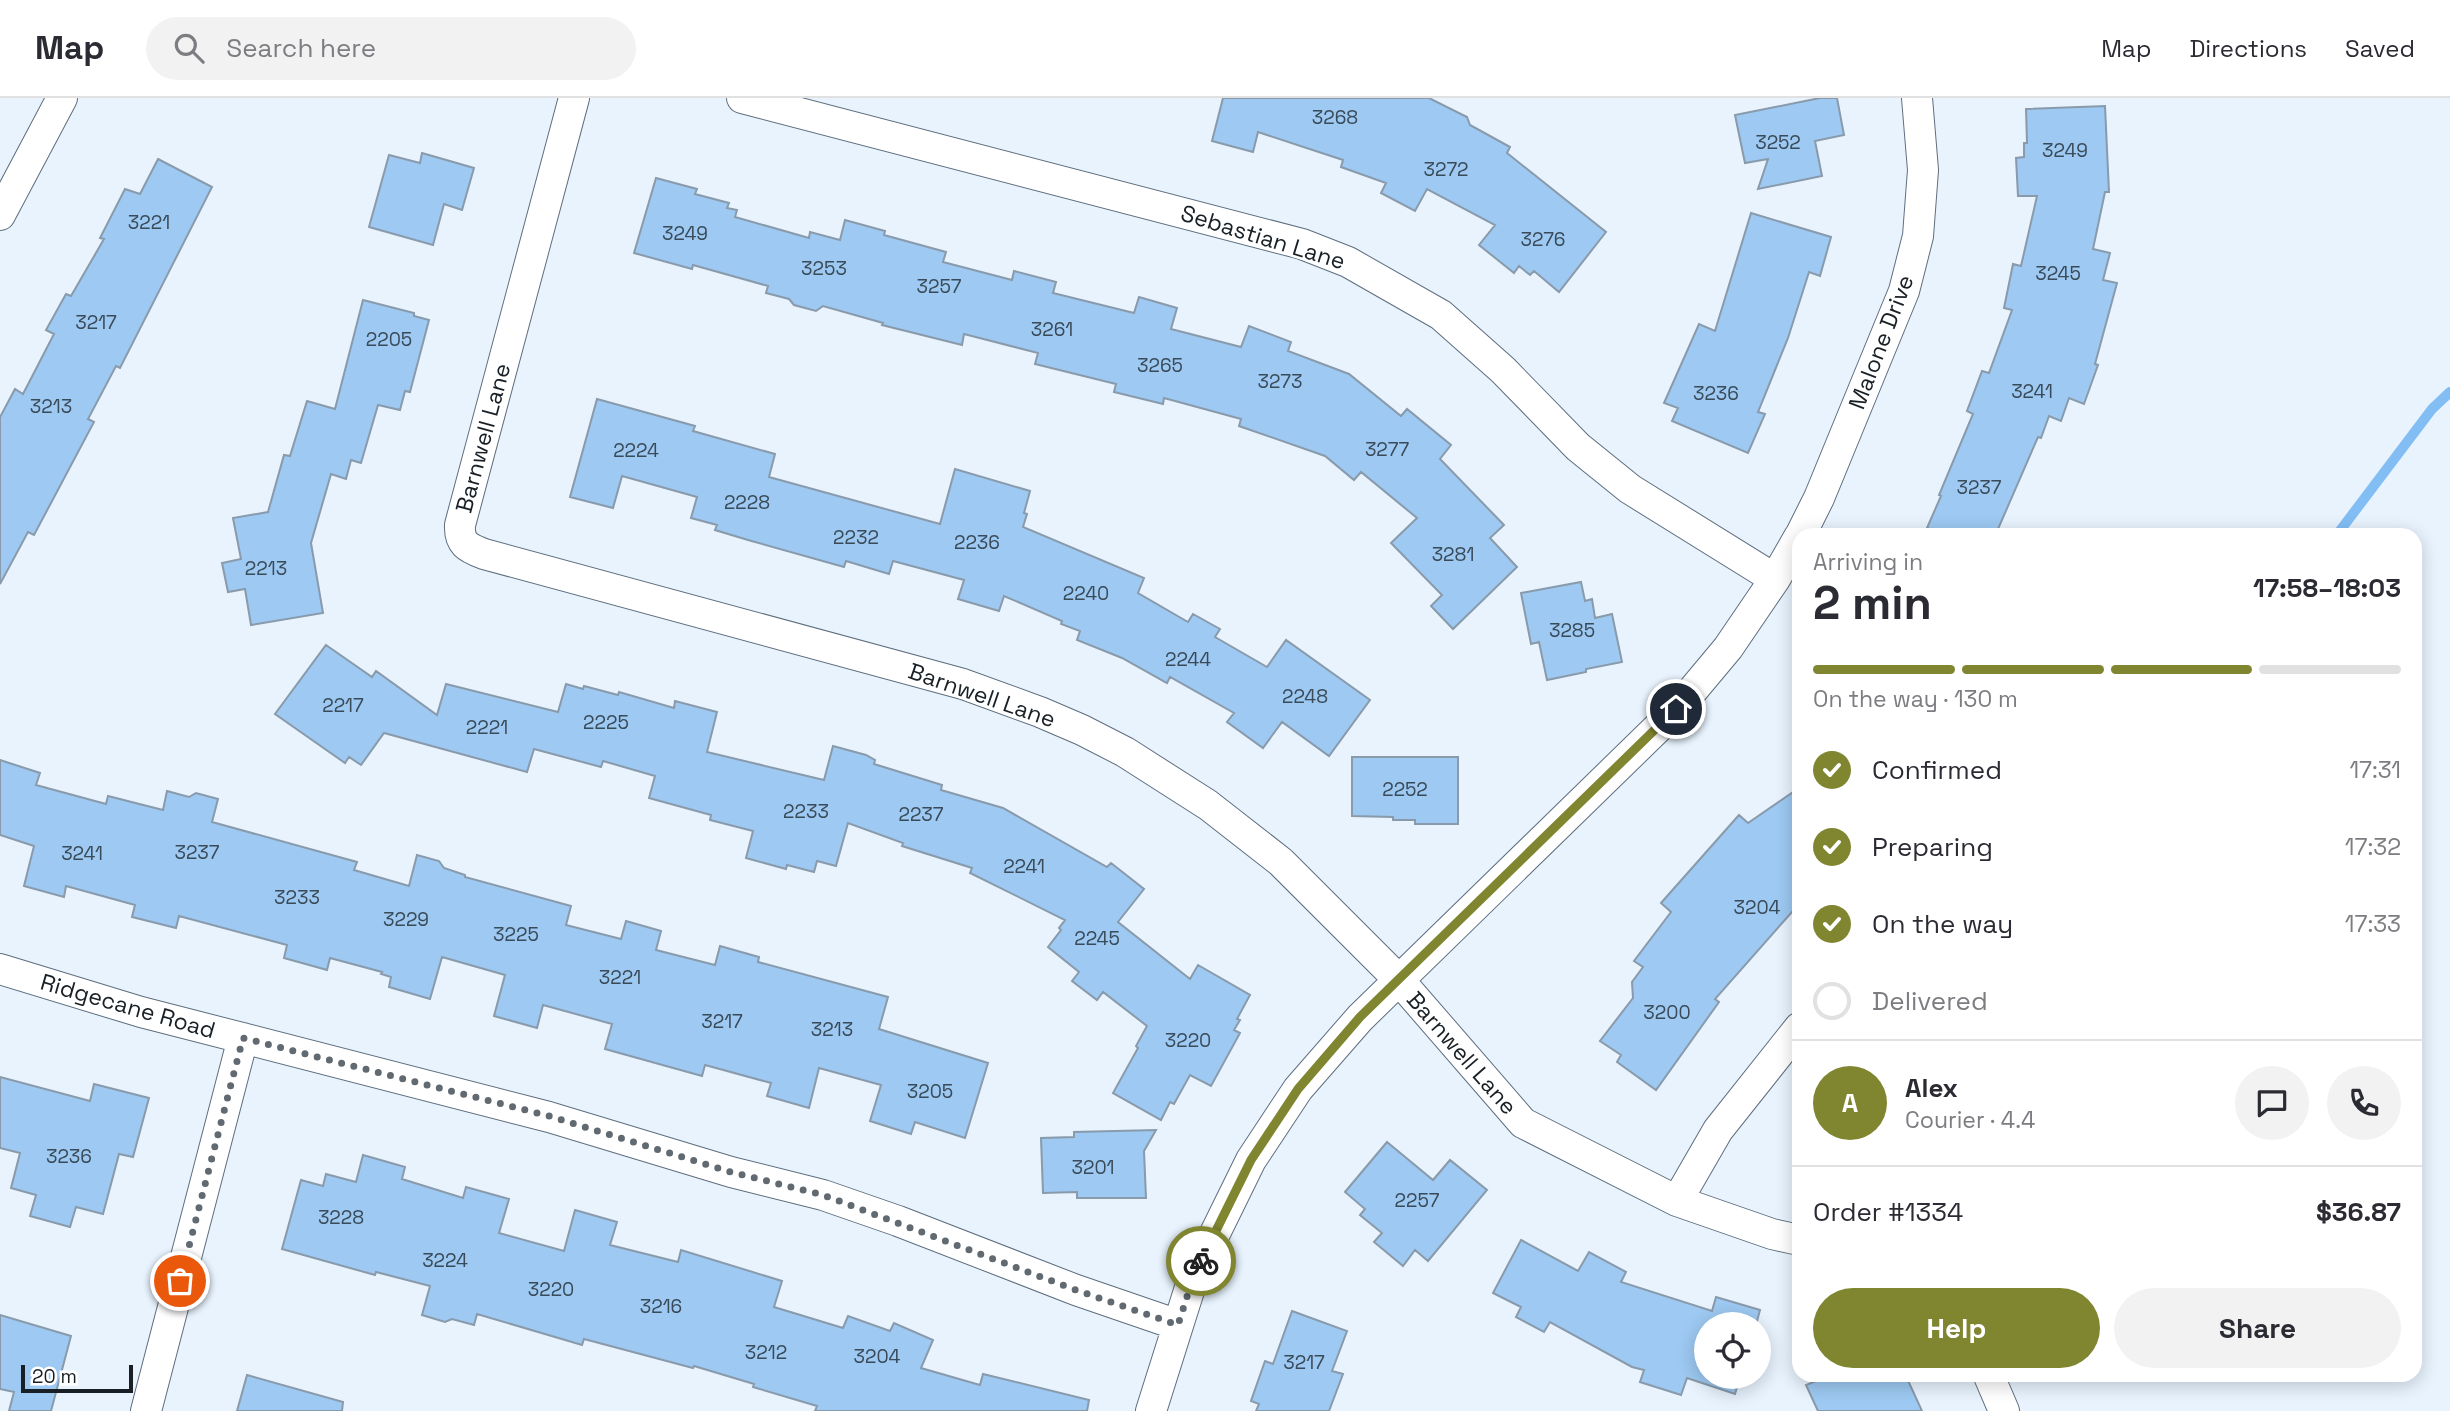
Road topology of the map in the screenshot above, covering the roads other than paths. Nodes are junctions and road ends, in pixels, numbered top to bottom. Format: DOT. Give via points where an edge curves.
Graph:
graph roads {
  1 [pos="62,98"];
  2 [pos="574,98"];
  3 [pos="742,98"];
  4 [pos="1917,98"];
  5 [pos="0,215"];
  6 [pos="1804,528"];
  7 [pos="1792,550"];
  8 [pos="1775,579"];
  9 [pos="0,969"];
  10 [pos="1399,980"];
  11 [pos="1792,1037"];
  12 [pos="243,1038"];
  13 [pos="1677,1201"];
  14 [pos="1792,1238"];
  15 [pos="1178,1325"];
  16 [pos="1992,1382"];
  17 [pos="146,1411"];
  18 [pos="1151,1411"];
  19 [pos="2004,1411"];
  1 -- 5 [label="street"];
  2 -- 10 [label="street, Barnwell Lane" via="460,525 465,547 963,684 1082,730 1169,778 1281,862"];
  3 -- 8 [label="street, Sebastian Lane" via="1302,244 1349,262 1441,315 1578,447 1630,489"];
  4 -- 6 [label="street, Malone Drive" via="1923,170 1917,236 1904,291"];
  7 -- 8 [label="street, Malone Drive"];
  8 -- 10 [label="street, Malone Drive" via="1728,648 1676,709"];
  9 -- 12 [label="street, Ridgecane Road"];
  10 -- 13 [label="street, Barnwell Lane" via="1523,1123"];
  10 -- 15 [label="street, Malone Drive" via="1298,1089 1251,1160 1193,1278"];
  11 -- 13 [label="street" via="1718,1130"];
  12 -- 15 [label="street, Ridgecane Road" via="549,1116 823,1195"];
  12 -- 17 [label="street"];
  13 -- 14 [label="street, Barnwell Lane"];
  15 -- 18 [label="street, Malone Drive"];
  16 -- 19 [label="street"];
}
